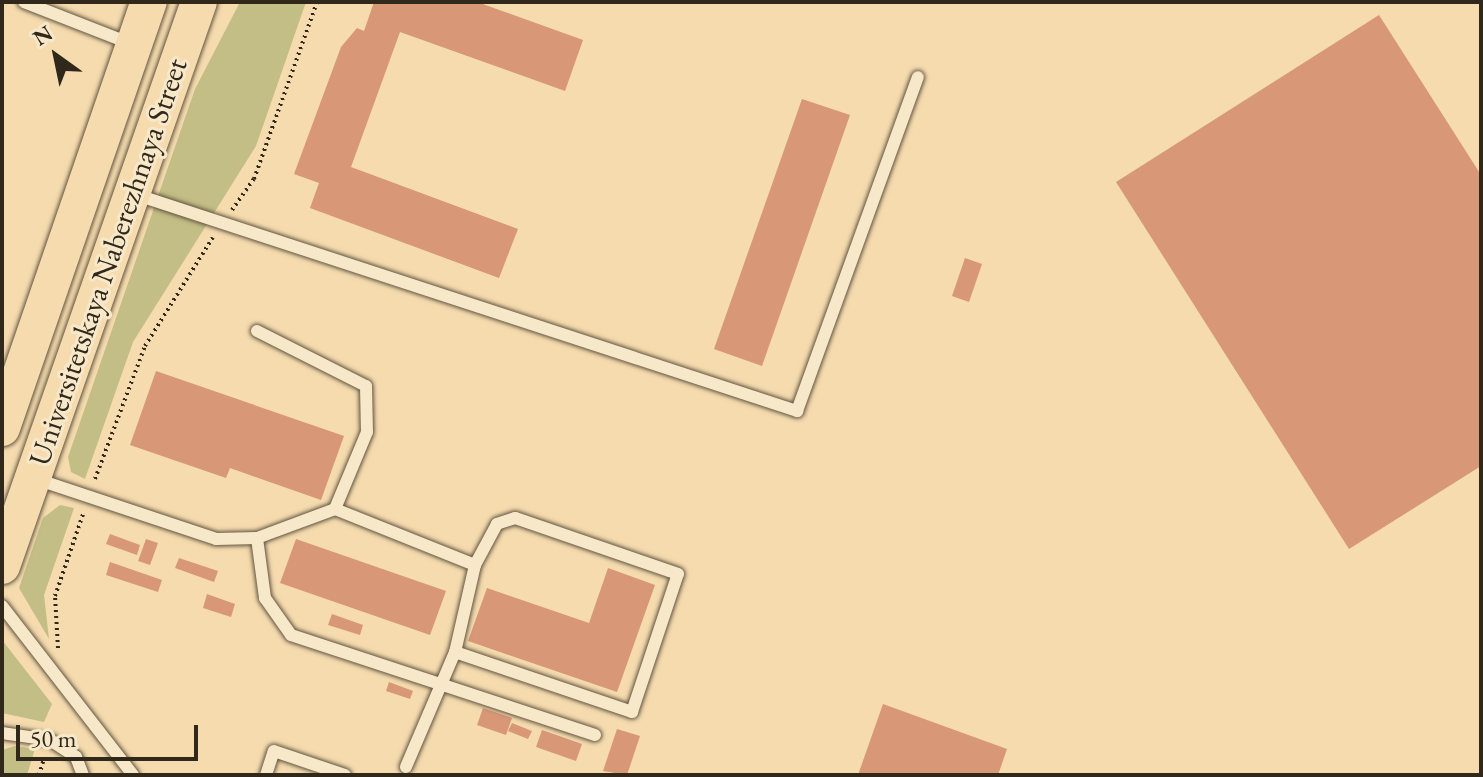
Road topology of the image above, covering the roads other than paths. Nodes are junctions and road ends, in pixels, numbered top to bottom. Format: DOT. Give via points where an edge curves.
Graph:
graph roads {
  1 [pos="24,2"];
  2 [pos="149,2"];
  3 [pos="199,2"];
  4 [pos="218,2"];
  5 [pos="135,45"];
  6 [pos="918,77"];
  7 [pos="171,78"];
  8 [pos="131,193"];
  9 [pos="257,331"];
  10 [pos="10,382"];
  11 [pos="2,428"];
  12 [pos="33,478"];
  13 [pos="335,509"];
  14 [pos="257,538"];
  15 [pos="475,565"];
  16 [pos="2,566"];
  17 [pos="2,606"];
  18 [pos="455,652"];
  19 [pos="443,685"];
  20 [pos="2,733"];
  21 [pos="595,735"];
  22 [pos="406,767"];
  23 [pos="83,775"];
  24 [pos="133,775"];
  25 [pos="266,775"];
  26 [pos="345,775"];
  1 -- 5 [label="lane"];
  2 -- 5 [label="main road, Universitetskaya Naberezhnaya Street"];
  3 -- 7 [label="main road, Universitetskaya Naberezhnaya Street"];
  4 -- 7 [label="main road"];
  5 -- 10 [label="main road, Universitetskaya Naberezhnaya Street"];
  6 -- 8 [label="lane" via="797,411"];
  7 -- 8 [label="main road, Universitetskaya Naberezhnaya Street"];
  8 -- 12 [label="main road, Universitetskaya Naberezhnaya Street"];
  9 -- 13 [label="lane" via="366,386 367,432"];
  10 -- 11 [label="main road, Universitetskaya Naberezhnaya Street"];
  12 -- 14 [label="lane" via="216,539"];
  12 -- 16 [label="main road, Universitetskaya Naberezhnaya Street"];
  13 -- 14 [label="lane"];
  13 -- 15 [label="lane"];
  14 -- 19 [label="lane" via="265,598 291,635"];
  15 -- 18 [label="lane"];
  15 -- 18 [label="lane" via="497,524 515,518 678,574 632,712"];
  17 -- 24 [label="lane"];
  18 -- 19 [label="lane"];
  19 -- 21 [label="lane"];
  19 -- 22 [label="lane"];
  20 -- 23 [label="lane" via="50,740 76,757"];
  25 -- 26 [label="lane" via="274,751"];
}
